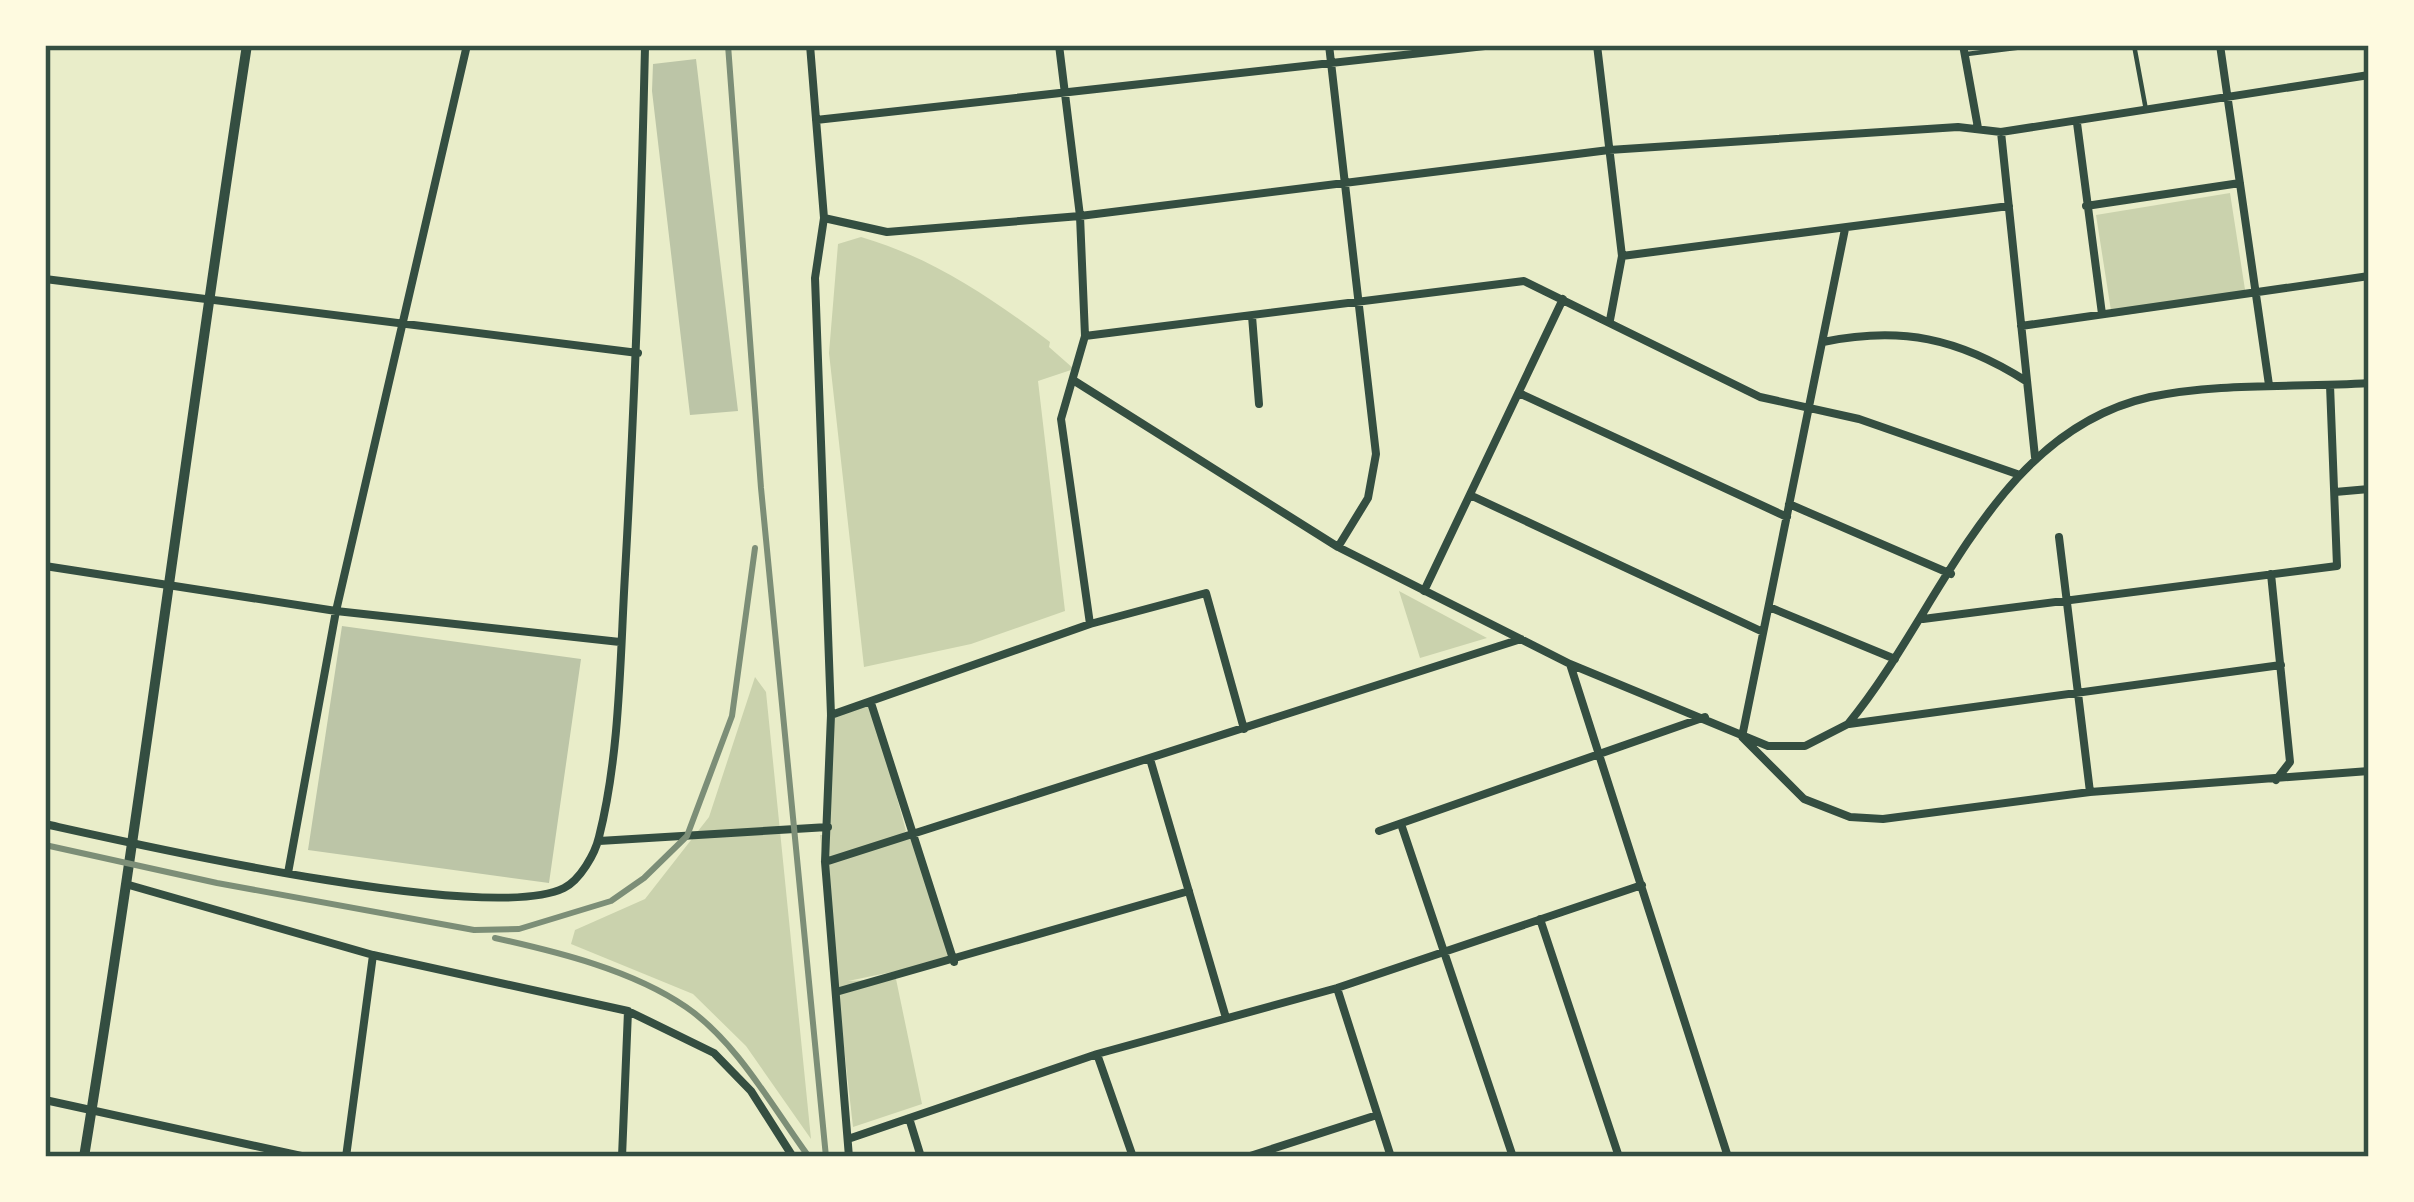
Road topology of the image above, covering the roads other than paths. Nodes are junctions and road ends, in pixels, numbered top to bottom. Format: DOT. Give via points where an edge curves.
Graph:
graph roads {
  1 [pos="247,45"];
  2 [pos="467,45"];
  3 [pos="679,45"];
  4 [pos="810,45"];
  5 [pos="1059,45"];
  6 [pos="1329,45"];
  7 [pos="1494,45"];
  8 [pos="1597,45"];
  9 [pos="2039,45"];
  10 [pos="2134,45"];
  11 [pos="2220,45"];
  12 [pos="641,46"];
  13 [pos="1964,50"];
  14 [pos="1331,63"];
  15 [pos="2369,75"];
  16 [pos="1065,92"];
  17 [pos="2228,98"];
  18 [pos="2146,112"];
  19 [pos="816,120"];
  20 [pos="2078,123"];
  21 [pos="1978,128"];
  22 [pos="2001,133"];
  23 [pos="1610,150"];
  24 [pos="2240,182"];
  25 [pos="1345,184"];
  26 [pos="2008,206"];
  27 [pos="2086,206"];
  28 [pos="1080,216"];
  29 [pos="824,218"];
  30 [pos="1845,229"];
  31 [pos="1622,256"];
  32 [pos="2369,276"];
  33 [pos="45,279"];
  34 [pos="2256,292"];
  35 [pos="209,296"];
  36 [pos="1564,299"];
  37 [pos="1360,303"];
  38 [pos="2102,314"];
  39 [pos="1252,316"];
  40 [pos="1610,320"];
  41 [pos="404,322"];
  42 [pos="2021,326"];
  43 [pos="1084,336"];
  44 [pos="1822,342"];
  45 [pos="638,353"];
  46 [pos="1072,380"];
  47 [pos="2027,382"];
  48 [pos="2369,383"];
  49 [pos="2269,385"];
  50 [pos="2330,386"];
  51 [pos="1519,393"];
  52 [pos="1259,404"];
  53 [pos="1809,407"];
  54 [pos="2036,457"];
  55 [pos="2017,474"];
  56 [pos="2369,490"];
  57 [pos="2335,492"];
  58 [pos="1470,495"];
  59 [pos="1790,504"];
  60 [pos="1787,517"];
  61 [pos="2059,537"];
  62 [pos="1338,548"];
  63 [pos="45,566"];
  64 [pos="1951,574"];
  65 [pos="2271,574"];
  66 [pos="166,582"];
  67 [pos="1424,591"];
  68 [pos="2066,598"];
  69 [pos="1768,608"];
  70 [pos="336,611"];
  71 [pos="1921,619"];
  72 [pos="1090,624"];
  73 [pos="1763,632"];
  74 [pos="1521,639"];
  75 [pos="621,642"];
  76 [pos="1895,659"];
  77 [pos="1570,664"];
  78 [pos="2282,665"];
  79 [pos="2078,694"];
  80 [pos="871,703"];
  81 [pos="831,715"];
  82 [pos="1706,716"];
  83 [pos="1848,724"];
  84 [pos="1244,729"];
  85 [pos="1742,737"];
  86 [pos="1600,750"];
  87 [pos="1150,759"];
  88 [pos="2369,771"];
  89 [pos="2275,781"];
  90 [pos="2090,792"];
  91 [pos="45,824"];
  92 [pos="1402,824"];
  93 [pos="828,826"];
  94 [pos="1379,831"];
  95 [pos="912,835"];
  96 [pos="598,841"];
  97 [pos="135,844"];
  98 [pos="825,862"];
  99 [pos="288,873"];
  100 [pos="129,885"];
  101 [pos="1642,885"];
  102 [pos="1189,891"];
  103 [pos="1540,919"];
  104 [pos="1443,952"];
  105 [pos="373,955"];
  106 [pos="954,962"];
  107 [pos="1337,988"];
  108 [pos="836,992"];
  109 [pos="628,1011"];
  110 [pos="1226,1018"];
  111 [pos="1097,1054"];
  112 [pos="45,1100"];
  113 [pos="92,1109"];
  114 [pos="1377,1115"];
  115 [pos="909,1118"];
  116 [pos="848,1139"];
  117 [pos="84,1157"];
  118 [pos="306,1157"];
  119 [pos="346,1157"];
  120 [pos="622,1157"];
  121 [pos="793,1157"];
  122 [pos="849,1157"];
  123 [pos="921,1157"];
  124 [pos="1133,1157"];
  125 [pos="1247,1157"];
  126 [pos="1390,1157"];
  127 [pos="1513,1157"];
  128 [pos="1619,1157"];
  129 [pos="1728,1157"];
  1 -- 35 [label="street"];
  2 -- 41 [label="street"];
  3 -- 12 [label="street"];
  4 -- 19 [label="street"];
  5 -- 16 [label="street"];
  6 -- 14 [label="street"];
  7 -- 14 [label="street"];
  8 -- 23 [label="street"];
  9 -- 13 [label="lane"];
  10 -- 18 [label="lane"];
  11 -- 17 [label="street"];
  12 -- 45 [label="street"];
  13 -- 21 [label="street"];
  14 -- 16 [label="street"];
  14 -- 25 [label="street"];
  15 -- 17 [label="street"];
  16 -- 19 [label="street"];
  16 -- 28 [label="street"];
  17 -- 18 [label="street"];
  17 -- 24 [label="street"];
  18 -- 20 [label="street"];
  19 -- 29 [label="street"];
  20 -- 22 [label="street"];
  20 -- 27 [label="street"];
  21 -- 22 [label="street"];
  21 -- 23 [label="street"];
  22 -- 26 [label="street"];
  23 -- 25 [label="street"];
  23 -- 31 [label="street"];
  24 -- 27 [label="street"];
  24 -- 34 [label="street"];
  25 -- 28 [label="street"];
  25 -- 37 [label="street"];
  26 -- 30 [label="street"];
  26 -- 42 [label="street"];
  27 -- 38 [label="street"];
  28 -- 29 [label="street" via="887,232"];
  28 -- 43 [label="street"];
  29 -- 81 [label="street" via="815,278"];
  30 -- 31 [label="street"];
  30 -- 44 [label="street"];
  31 -- 40 [label="street"];
  32 -- 34 [label="street"];
  33 -- 35 [label="street"];
  34 -- 38 [label="street"];
  34 -- 49 [label="street"];
  35 -- 41 [label="street"];
  35 -- 66 [label="street"];
  36 -- 37 [label="street" via="1524,281"];
  36 -- 40 [label="street"];
  36 -- 51 [label="street"];
  37 -- 39 [label="street"];
  37 -- 62 [label="street" via="1376,478"];
  38 -- 42 [label="street"];
  39 -- 43 [label="street"];
  39 -- 52 [label="street"];
  40 -- 53 [label="street" via="1760,397"];
  41 -- 45 [label="street"];
  41 -- 70 [label="street"];
  42 -- 47 [label="street"];
  43 -- 46 [label="street"];
  44 -- 47 [label="street" via="1875,331 1929,335 1981,352"];
  44 -- 53 [label="street"];
  45 -- 75 [label="street"];
  46 -- 62 [label="street"];
  46 -- 72 [label="street" via="1061,419"];
  47 -- 54 [label="street"];
  48 -- 50 [label="street"];
  49 -- 50 [label="street"];
  49 -- 54 [label="street" via="2148,398"];
  50 -- 57 [label="street"];
  51 -- 58 [label="street"];
  51 -- 60 [label="street"];
  53 -- 55 [label="street"];
  53 -- 59 [label="street"];
  54 -- 55 [label="street"];
  55 -- 64 [label="street"];
  56 -- 57 [label="street"];
  57 -- 65 [label="street" via="2337,566"];
  58 -- 67 [label="street"];
  58 -- 73 [label="street"];
  59 -- 60 [label="street"];
  59 -- 64 [label="street"];
  60 -- 69 [label="street"];
  61 -- 68 [label="street"];
  62 -- 67 [label="street"];
  63 -- 66 [label="street"];
  64 -- 71 [label="street"];
  65 -- 68 [label="street"];
  65 -- 78 [label="street"];
  66 -- 70 [label="street"];
  66 -- 97 [label="street"];
  67 -- 74 [label="street"];
  68 -- 71 [label="street"];
  68 -- 79 [label="street"];
  69 -- 73 [label="street"];
  69 -- 76 [label="street"];
  70 -- 75 [label="street"];
  70 -- 99 [label="street"];
  71 -- 76 [label="street"];
  72 -- 80 [label="street"];
  72 -- 84 [label="street" via="1206,593"];
  73 -- 85 [label="street"];
  74 -- 77 [label="street"];
  74 -- 84 [label="street"];
  75 -- 96 [label="street"];
  76 -- 83 [label="street"];
  77 -- 82 [label="street"];
  77 -- 86 [label="street"];
  78 -- 79 [label="street"];
  78 -- 89 [label="street" via="2290,762"];
  79 -- 83 [label="street"];
  79 -- 90 [label="street"];
  80 -- 81 [label="street"];
  80 -- 95 [label="street"];
  81 -- 93 [label="street"];
  82 -- 85 [label="street"];
  82 -- 86 [label="street"];
  83 -- 85 [label="street" via="1805,746"];
  84 -- 87 [label="street"];
  85 -- 90 [label="street" via="1804,800 1850,817"];
  86 -- 92 [label="street"];
  86 -- 101 [label="street"];
  87 -- 95 [label="street"];
  87 -- 102 [label="street"];
  88 -- 89 [label="street"];
  89 -- 90 [label="street"];
  91 -- 97 [label="street"];
  92 -- 94 [label="street"];
  92 -- 104 [label="street"];
  93 -- 96 [label="street"];
  93 -- 98 [label="street"];
  95 -- 98 [label="street"];
  95 -- 106 [label="street"];
  96 -- 99 [label="street" via="571,885 545,896 489,898"];
  97 -- 99 [label="street"];
  97 -- 100 [label="street"];
  98 -- 108 [label="street"];
  100 -- 105 [label="street"];
  100 -- 113 [label="street"];
  101 -- 103 [label="street"];
  101 -- 129 [label="street"];
  102 -- 106 [label="street"];
  102 -- 110 [label="street"];
  103 -- 104 [label="street"];
  103 -- 128 [label="street"];
  104 -- 107 [label="street"];
  104 -- 127 [label="street"];
  105 -- 109 [label="street"];
  105 -- 119 [label="street"];
  106 -- 108 [label="street"];
  107 -- 110 [label="street"];
  107 -- 114 [label="street"];
  108 -- 116 [label="street"];
  109 -- 120 [label="street"];
  109 -- 121 [label="street" via="714,1053 751,1091"];
  110 -- 111 [label="street"];
  111 -- 115 [label="street"];
  111 -- 124 [label="street"];
  112 -- 113 [label="street"];
  113 -- 117 [label="street"];
  113 -- 118 [label="street"];
  114 -- 125 [label="street"];
  114 -- 126 [label="street"];
  115 -- 116 [label="street"];
  115 -- 123 [label="street"];
  116 -- 122 [label="street"];
}
